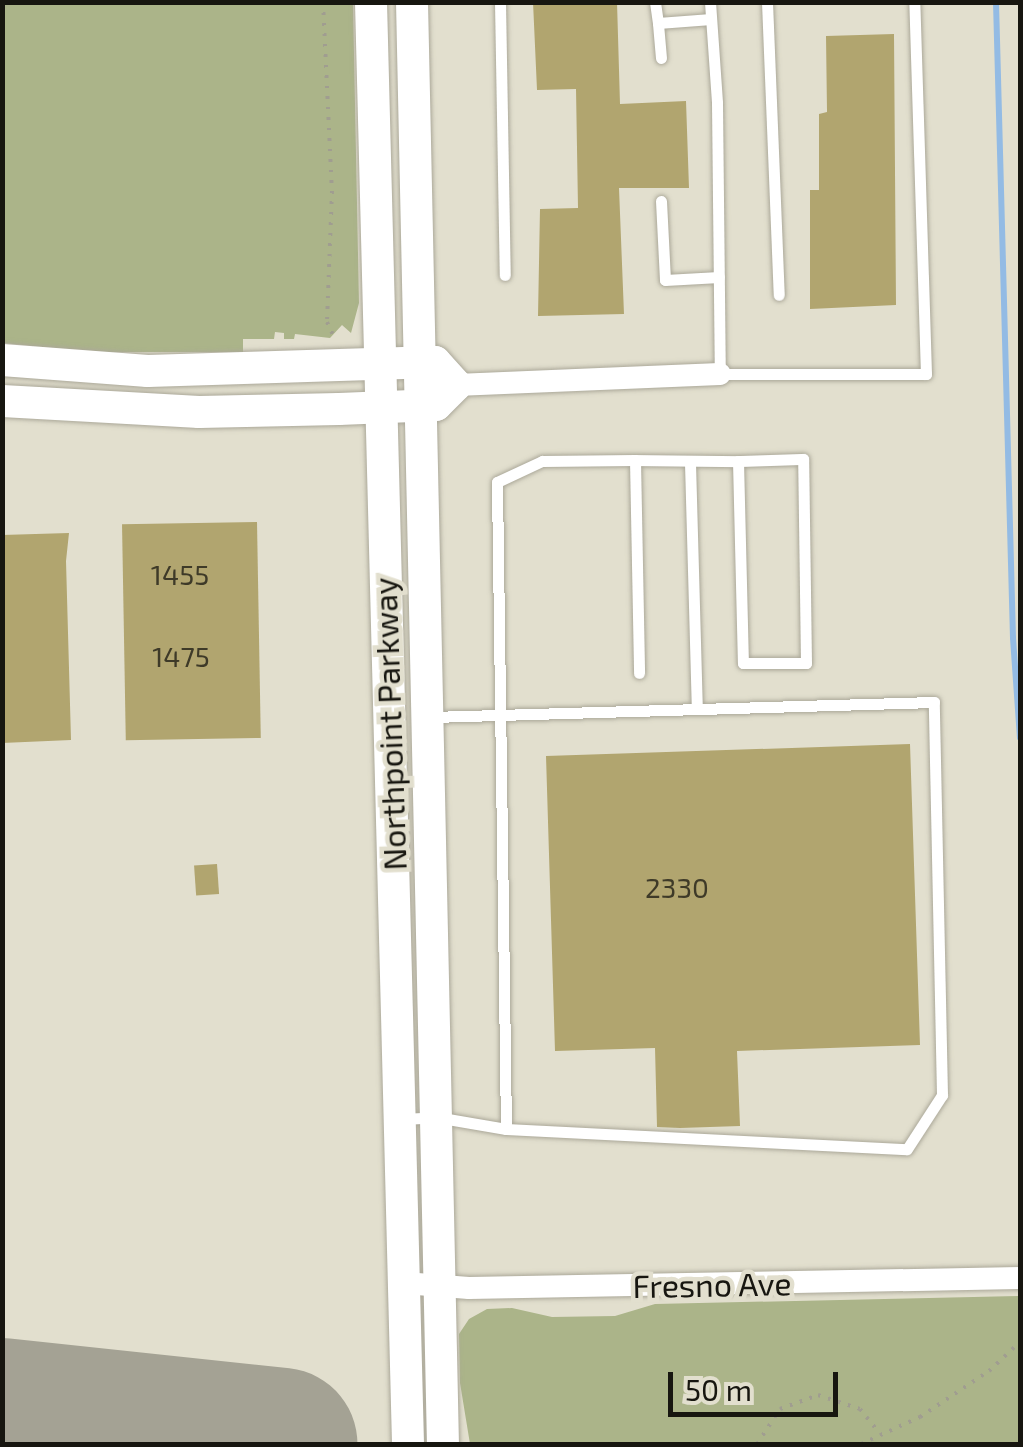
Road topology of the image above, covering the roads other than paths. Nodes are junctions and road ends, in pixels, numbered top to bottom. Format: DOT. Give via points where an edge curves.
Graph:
graph roads {
  1 [pos="371,2"];
  2 [pos="412,2"];
  3 [pos="500,2"];
  4 [pos="656,2"];
  5 [pos="710,2"];
  6 [pos="767,2"];
  7 [pos="914,2"];
  8 [pos="711,19"];
  9 [pos="658,23"];
  10 [pos="661,58"];
  11 [pos="661,202"];
  12 [pos="504,274"];
  13 [pos="718,277"];
  14 [pos="780,295"];
  15 [pos="2,360"];
  16 [pos="420,362"];
  17 [pos="378,364"];
  18 [pos="720,374"];
  19 [pos="456,385"];
  20 [pos="2,401"];
  21 [pos="420,406"];
  22 [pos="379,408"];
  23 [pos="635,460"];
  24 [pos="738,460"];
  25 [pos="690,463"];
  26 [pos="638,673"];
  27 [pos="697,709"];
  28 [pos="498,715"];
  29 [pos="427,717"];
  30 [pos="436,1117"];
  31 [pos="400,1119"];
  32 [pos="506,1129"];
  33 [pos="1020,1278"];
  34 [pos="404,1284"];
  35 [pos="440,1288"];
  36 [pos="408,1444"];
  37 [pos="443,1444"];
  1 -- 17 [label="street, Northpoint Parkway"];
  2 -- 16 [label="street, Northpoint Parkway"];
  3 -- 12 [label="lane"];
  4 -- 9 [label="lane"];
  5 -- 8 [label="lane"];
  6 -- 14 [label="lane"];
  7 -- 18 [label="lane" via="926,374"];
  8 -- 9 [label="lane"];
  8 -- 13 [label="lane"];
  9 -- 10 [label="lane"];
  11 -- 13 [label="lane" via="664,280"];
  13 -- 18 [label="lane"];
  15 -- 17 [label="street" via="148,371"];
  16 -- 17 [label="street"];
  16 -- 19 [label="street" via="435,362"];
  16 -- 21 [label="street, Northpoint Parkway"];
  17 -- 22 [label="street, Northpoint Parkway"];
  18 -- 19 [label="street"];
  19 -- 21 [label="street" via="436,405"];
  20 -- 22 [label="street" via="199,412"];
  21 -- 22 [label="street"];
  21 -- 29 [label="street, Northpoint Parkway"];
  22 -- 31 [label="street, Northpoint Parkway"];
  23 -- 25 [label="lane"];
  23 -- 26 [label="lane"];
  23 -- 28 [label="lane" via="542,461 497,482"];
  24 -- 24 [label="lane" via="744,663 806,663 802,458"];
  24 -- 25 [label="lane"];
  25 -- 27 [label="lane"];
  27 -- 28 [label="lane"];
  27 -- 32 [label="lane" via="934,702 942,1095 907,1149"];
  28 -- 29 [label="lane"];
  28 -- 32 [label="lane"];
  29 -- 30 [label="street, Northpoint Parkway"];
  30 -- 31 [label="lane"];
  30 -- 32 [label="lane"];
  30 -- 35 [label="street, Northpoint Parkway"];
  31 -- 34 [label="street, Northpoint Parkway"];
  33 -- 35 [label="street, Fresno Ave"];
  34 -- 35 [label="street, Fresno Ave"];
  34 -- 36 [label="street, Northpoint Parkway"];
  35 -- 37 [label="street, Northpoint Parkway"];
}
